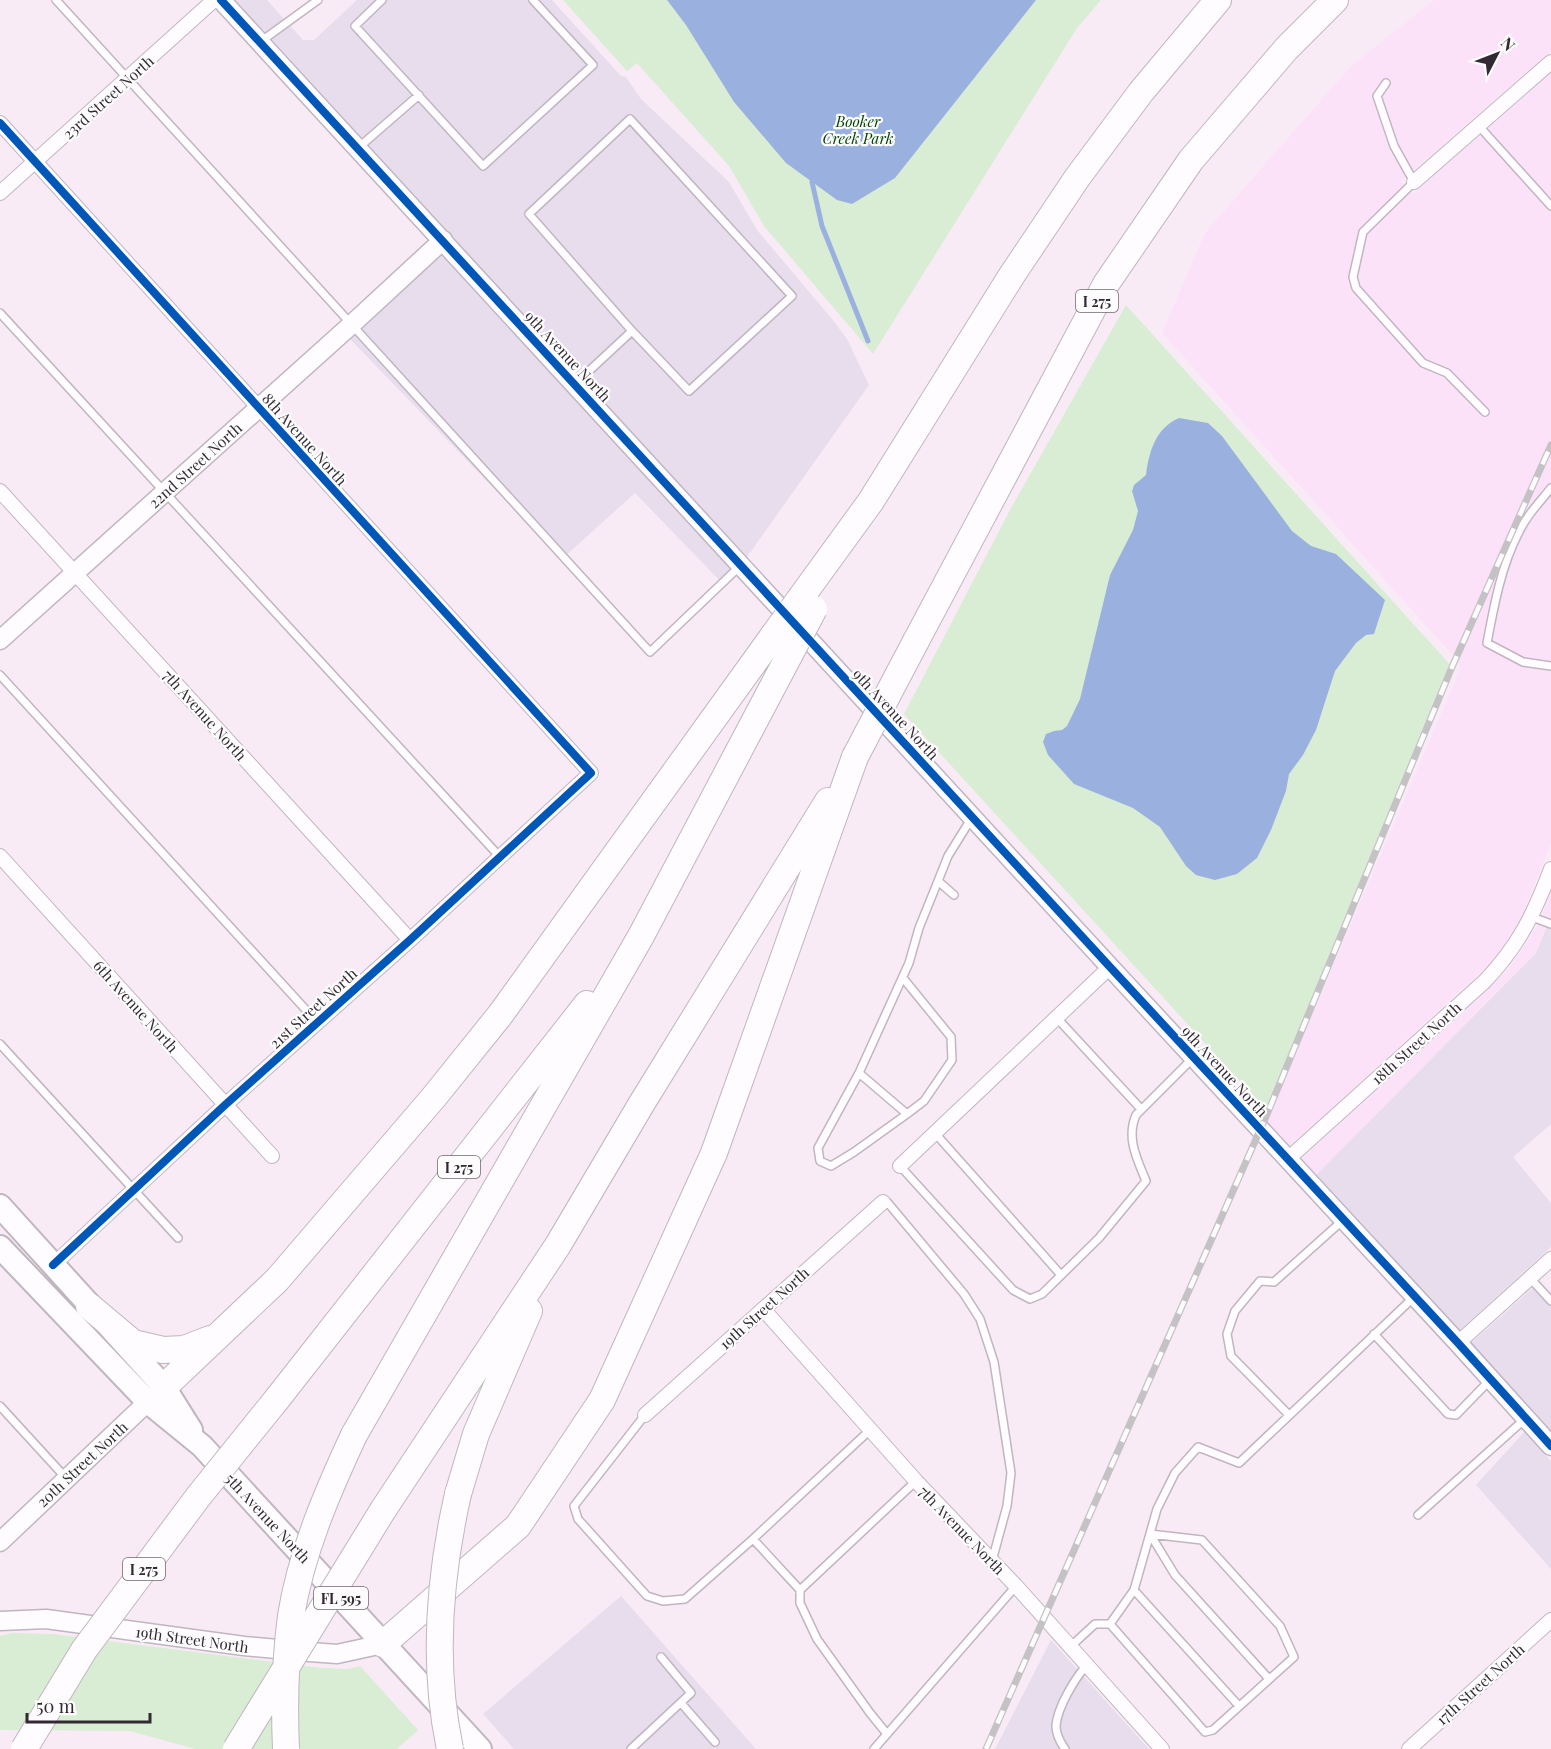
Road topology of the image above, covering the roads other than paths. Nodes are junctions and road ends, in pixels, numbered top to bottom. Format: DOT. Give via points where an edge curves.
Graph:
graph roads {
  1 [pos="56,0"];
  2 [pos="214,0"];
  3 [pos="221,0"];
  4 [pos="318,0"];
  5 [pos="382,0"];
  6 [pos="533,0"];
  7 [pos="1218,0"];
  8 [pos="1335,0"];
  9 [pos="260,42"];
  10 [pos="1551,62"];
  11 [pos="128,79"];
  12 [pos="1386,83"];
  13 [pos="419,95"];
  14 [pos="0,123"];
  15 [pos="1479,125"];
  16 [pos="358,148"];
  17 [pos="36,163"];
  18 [pos="1414,182"];
  19 [pos="0,193"];
  20 [pos="1551,206"];
  21 [pos="442,240"];
  22 [pos="0,312"];
  23 [pos="351,325"];
  24 [pos="632,331"];
  25 [pos="575,384"];
  26 [pos="259,408"];
  27 [pos="1485,412"];
  28 [pos="1551,488"];
  29 [pos="0,491"];
  30 [pos="165,492"];
  31 [pos="741,565"];
  32 [pos="76,574"];
  33 [pos="0,640"];
  34 [pos="782,645"];
  35 [pos="1551,666"];
  36 [pos="0,675"];
  37 [pos="855,757"];
  38 [pos="591,773"];
  39 [pos="972,817"];
  40 [pos="0,856"];
  41 [pos="500,857"];
  42 [pos="1551,869"];
  43 [pos="938,881"];
  44 [pos="954,895"];
  45 [pos="1532,917"];
  46 [pos="1551,924"];
  47 [pos="641,936"];
  48 [pos="410,940"];
  49 [pos="1110,967"];
  50 [pos="903,978"];
  51 [pos="1056,1017"];
  52 [pos="317,1022"];
  53 [pos="0,1044"];
  54 [pos="1194,1057"];
  55 [pos="859,1073"];
  56 [pos="225,1104"];
  57 [pos="1141,1109"];
  58 [pos="907,1114"];
  59 [pos="934,1132"];
  60 [pos="272,1156"];
  61 [pos="1288,1159"];
  62 [pos="900,1166"];
  63 [pos="134,1190"];
  64 [pos="883,1202"];
  65 [pos="0,1206"];
  66 [pos="1344,1219"];
  67 [pos="178,1238"];
  68 [pos="558,1245"];
  69 [pos="0,1247"];
  70 [pos="1551,1259"];
  71 [pos="53,1265"];
  72 [pos="1061,1275"];
  73 [pos="1530,1278"];
  74 [pos="1415,1296"];
  75 [pos="1551,1301"];
  76 [pos="90,1306"];
  77 [pos="763,1309"];
  78 [pos="221,1334"];
  79 [pos="1374,1334"];
  80 [pos="1458,1343"];
  81 [pos="1491,1379"];
  82 [pos="156,1394"];
  83 [pos="0,1406"];
  84 [pos="645,1414"];
  85 [pos="1290,1415"];
  86 [pos="1526,1418"];
  87 [pos="870,1430"];
  88 [pos="1551,1446"];
  89 [pos="66,1478"];
  90 [pos="916,1481"];
  91 [pos="1418,1515"];
  92 [pos="1150,1534"];
  93 [pos="753,1539"];
  94 [pos="0,1542"];
  95 [pos="992,1561"];
  96 [pos="1016,1587"];
  97 [pos="800,1590"];
  98 [pos="1134,1590"];
  99 [pos="1551,1620"];
  100 [pos="0,1621"];
  101 [pos="1110,1624"];
  102 [pos="383,1644"];
  103 [pos="1070,1647"];
  104 [pos="661,1657"];
  105 [pos="1087,1665"];
  106 [pos="1269,1679"];
  107 [pos="681,1703"];
  108 [pos="1239,1706"];
  109 [pos="887,1734"];
  110 [pos="715,1742"];
  111 [pos="24,1749"];
  112 [pos="236,1749"];
  113 [pos="286,1749"];
  114 [pos="450,1749"];
  115 [pos="480,1749"];
  116 [pos="631,1749"];
  117 [pos="874,1749"];
  118 [pos="1065,1749"];
  119 [pos="1162,1749"];
  120 [pos="1410,1749"];
  1 -- 11 [label="lane"];
  2 -- 11 [label="street, 23rd Street North"];
  3 -- 9 [label="street, 9th Avenue North"];
  4 -- 9 [label="lane"];
  5 -- 13 [label="lane" via="355,26"];
  6 -- 13 [label="lane" via="593,65 483,166"];
  7 -- 34 [label="highway, I 275, bridge" via="1141,92 1077,178 1012,275"];
  8 -- 37 [label="highway, I 275, bridge" via="1287,48 1191,160 1106,284"];
  9 -- 16 [label="street, 9th Avenue North"];
  10 -- 15 [label="street"];
  11 -- 17 [label="street, 23rd Street North"];
  11 -- 23 [label="lane"];
  12 -- 18 [label="lane" via="1377,96 1394,146"];
  13 -- 16 [label="lane"];
  14 -- 17 [label="street, 8th Avenue North"];
  15 -- 18 [label="street"];
  15 -- 20 [label="lane"];
  16 -- 21 [label="street, 9th Avenue North"];
  17 -- 19 [label="street, 23rd Street North"];
  17 -- 26 [label="street, 8th Avenue North"];
  18 -- 27 [label="lane" via="1363,232 1353,277 1356,288 1423,363 1447,373"];
  21 -- 23 [label="street, 22nd Street North"];
  21 -- 25 [label="street, 9th Avenue North"];
  22 -- 30 [label="lane"];
  23 -- 26 [label="street, 22nd Street North"];
  23 -- 31 [label="lane" via="650,652"];
  24 -- 24 [label="lane" via="689,391 792,296 630,119 529,214"];
  24 -- 25 [label="lane"];
  25 -- 31 [label="street, 9th Avenue North"];
  26 -- 30 [label="street, 22nd Street North"];
  26 -- 38 [label="street, 8th Avenue North"];
  28 -- 35 [label="lane" via="1518,534 1494,604 1487,643 1523,662"];
  29 -- 32 [label="street, 7th Avenue North"];
  30 -- 32 [label="street, 22nd Street North"];
  30 -- 41 [label="lane"];
  31 -- 39 [label="street, 9th Avenue North"];
  32 -- 33 [label="street, 22nd Street North"];
  32 -- 48 [label="street, 7th Avenue North"];
  34 -- 47 [label="highway, I 275"];
  34 -- 78 [label="highway" via="500,1015 277,1280"];
  36 -- 52 [label="lane"];
  37 -- 68 [label="highway, I 275"];
  37 -- 102 [label="highway" via="714,1153 602,1400 518,1526"];
  38 -- 41 [label="street, 21st Street North"];
  39 -- 43 [label="lane"];
  39 -- 49 [label="street, 9th Avenue North"];
  40 -- 56 [label="street, 6th Avenue North"];
  41 -- 48 [label="street, 21st Street North"];
  42 -- 45 [label="street"];
  43 -- 44 [label="lane"];
  43 -- 50 [label="lane"];
  45 -- 46 [label="lane"];
  45 -- 61 [label="street, 18th Street North" via="1518,942 1485,981"];
  47 -- 111 [label="highway, I 275, bridge" via="198,1497 84,1650"];
  47 -- 113 [label="highway, bridge" via="354,1435 315,1525 292,1614 284,1703"];
  48 -- 52 [label="street, 21st Street North"];
  49 -- 51 [label="street"];
  49 -- 54 [label="street, 9th Avenue North"];
  50 -- 55 [label="lane"];
  50 -- 58 [label="lane" via="951,1037 952,1060 924,1101"];
  51 -- 57 [label="lane"];
  51 -- 59 [label="street"];
  52 -- 56 [label="street, 21st Street North"];
  53 -- 63 [label="lane"];
  54 -- 57 [label="lane"];
  54 -- 61 [label="street, 9th Avenue North"];
  55 -- 58 [label="lane"];
  55 -- 58 [label="lane" via="818,1148 820,1161 831,1167"];
  56 -- 60 [label="street, 6th Avenue North"];
  56 -- 63 [label="street, 21st Street North"];
  57 -- 72 [label="lane" via="1132,1124 1132,1148 1146,1181 1099,1238"];
  59 -- 62 [label="street"];
  59 -- 72 [label="lane"];
  61 -- 66 [label="street, 9th Avenue North"];
  62 -- 72 [label="lane" via="1013,1290 1030,1299 1042,1294"];
  63 -- 67 [label="lane"];
  63 -- 71 [label="street, 21st Street North"];
  64 -- 77 [label="street, 19th Street North"];
  64 -- 95 [label="lane" via="888,1203 964,1294 980,1318 994,1362 1011,1473 1007,1506"];
  65 -- 71 [label="main road, 5th Avenue North / FL 595"];
  66 -- 74 [label="street, 9th Avenue North"];
  66 -- 85 [label="lane" via="1274,1282 1260,1281 1235,1311 1227,1334 1231,1356"];
  68 -- 112 [label="highway, I 275, bridge" via="382,1510"];
  68 -- 114 [label="highway, bridge" via="476,1434 448,1540 439,1672"];
  69 -- 82 [label="main road, 5th Avenue North / FL 595"];
  70 -- 73 [label="street"];
  71 -- 76 [label="main road, 5th Avenue North / FL 595"];
  73 -- 75 [label="lane"];
  73 -- 80 [label="street"];
  74 -- 79 [label="lane"];
  74 -- 80 [label="street, 9th Avenue North"];
  76 -- 78 [label="highway" via="133,1343 163,1350 184,1349"];
  76 -- 82 [label="main road, 5th Avenue North / FL 595"];
  77 -- 84 [label="street, 19th Street North"];
  77 -- 87 [label="street, 7th Avenue North"];
  78 -- 82 [label="highway"];
  79 -- 81 [label="lane" via="1448,1414 1456,1414"];
  79 -- 85 [label="lane"];
  80 -- 81 [label="street, 9th Avenue North"];
  81 -- 86 [label="street, 9th Avenue North"];
  82 -- 89 [label="street, 20th Street North"];
  82 -- 102 [label="main road, 5th Avenue North / FL 595"];
  83 -- 89 [label="lane"];
  84 -- 93 [label="lane" via="574,1506 578,1519 647,1596 663,1601 685,1599"];
  85 -- 92 [label="lane" via="1239,1463 1198,1447 1175,1473 1157,1509"];
  86 -- 88 [label="street, 9th Avenue North"];
  86 -- 91 [label="lane"];
  87 -- 90 [label="street, 7th Avenue North"];
  87 -- 93 [label="lane"];
  89 -- 94 [label="street, 20th Street North"];
  90 -- 95 [label="street, 7th Avenue North"];
  90 -- 97 [label="lane"];
  92 -- 98 [label="lane"];
  92 -- 106 [label="lane" via="1175,1575"];
  92 -- 106 [label="lane" via="1202,1540 1280,1626 1294,1657"];
  93 -- 97 [label="lane"];
  95 -- 96 [label="street, 7th Avenue North"];
  96 -- 103 [label="street, 7th Avenue North"];
  96 -- 109 [label="lane"];
  97 -- 109 [label="lane" via="800,1603 817,1639"];
  98 -- 101 [label="lane"];
  98 -- 108 [label="lane"];
  99 -- 120 [label="street, 17th Street North"];
  100 -- 102 [label="street, 19th Street North" via="46,1619 310,1653 337,1654"];
  101 -- 103 [label="lane" via="1095,1624"];
  101 -- 108 [label="lane" via="1205,1732 1213,1730"];
  102 -- 115 [label="main road, 5th Avenue North / FL 595"];
  103 -- 105 [label="street, 7th Avenue North"];
  104 -- 107 [label="lane" via="691,1693"];
  105 -- 118 [label="lane" via="1071,1685 1057,1723 1058,1737"];
  105 -- 119 [label="street, 7th Avenue North"];
  106 -- 108 [label="lane"];
  107 -- 110 [label="lane"];
  107 -- 116 [label="lane"];
  109 -- 117 [label="lane"];
}
